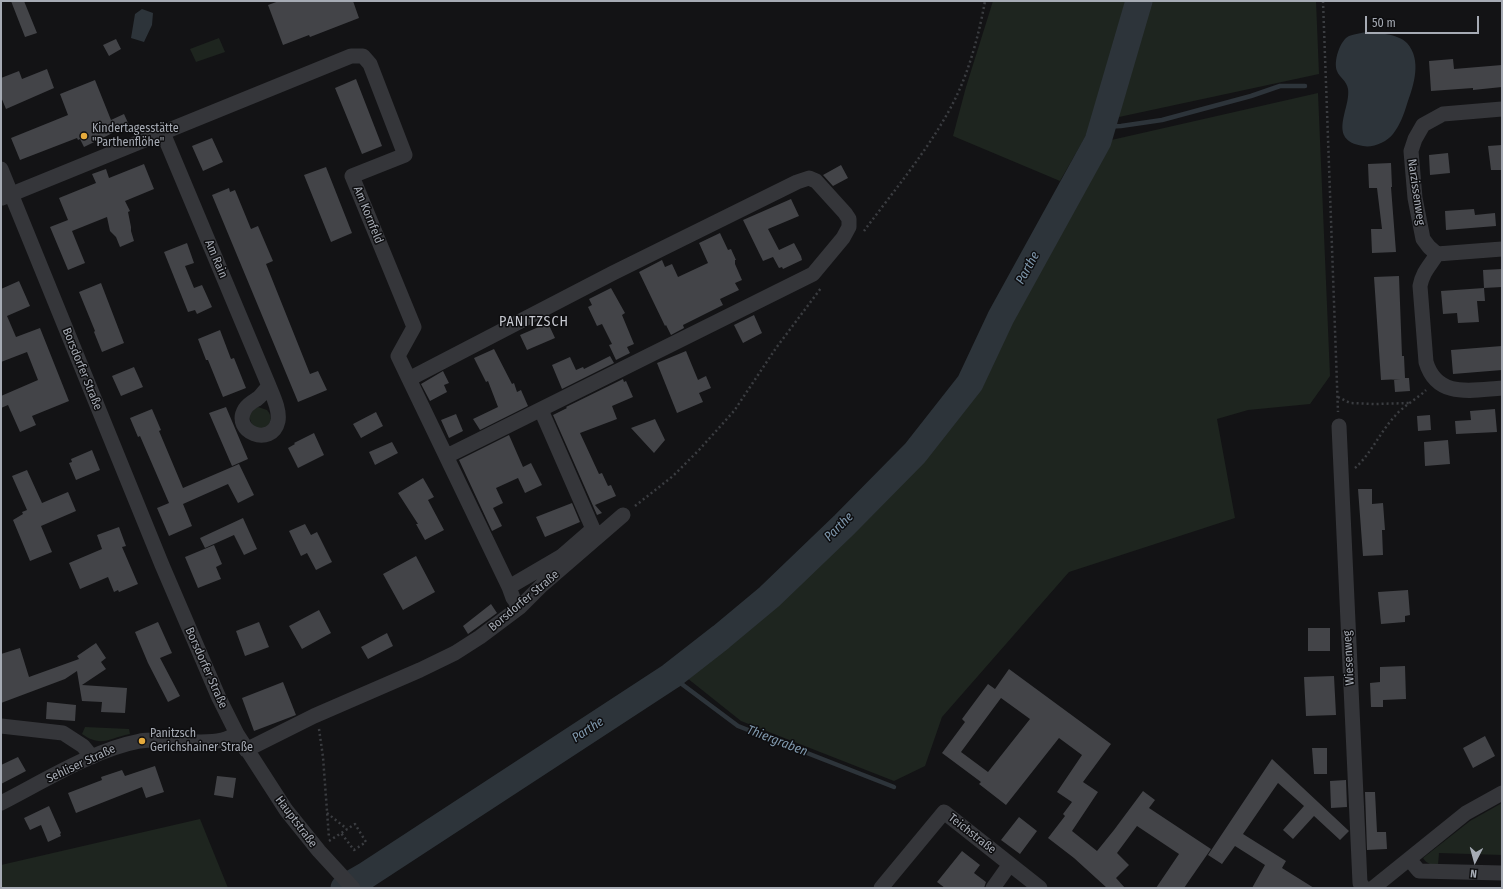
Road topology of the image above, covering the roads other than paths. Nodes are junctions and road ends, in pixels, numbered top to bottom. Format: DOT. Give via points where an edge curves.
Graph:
graph roads {
  1 [pos="1502,109"];
  2 [pos="163,133"];
  3 [pos="1,169"];
  4 [pos="6,196"];
  5 [pos="1502,249"];
  6 [pos="1438,254"];
  7 [pos="409,379"];
  8 [pos="269,386"];
  9 [pos="1502,388"];
  10 [pos="541,410"];
  11 [pos="1339,426"];
  12 [pos="446,456"];
  13 [pos="624,515"];
  14 [pos="509,587"];
  15 [pos="520,607"];
  16 [pos="1,726"];
  17 [pos="236,734"];
  18 [pos="246,750"];
  19 [pos="92,757"];
  20 [pos="1502,793"];
  21 [pos="1,803"];
  22 [pos="1409,859"];
  23 [pos="1010,864"];
  24 [pos="1502,873"];
  25 [pos="353,888"];
  26 [pos="881,888"];
  27 [pos="993,888"];
  28 [pos="1040,888"];
  29 [pos="1364,888"];
  30 [pos="1373,888"];
  1 -- 6 [label="street, Narzissenweg" via="1443,114 1423,125 1415,139 1410,151 1423,239"];
  2 -- 4 [label="street"];
  2 -- 7 [label="street, Am Kornfeld" via="352,56 363,56 370,64 405,154 352,176 414,327 398,356"];
  2 -- 8 [label="street, Am Rain"];
  3 -- 4 [label="street, Borsdorfer Straße"];
  4 -- 17 [label="street, Borsdorfer Straße"];
  5 -- 6 [label="street"];
  6 -- 9 [label="street" via="1422,276 1420,286 1429,372 1435,381 1443,386 1465,390"];
  7 -- 10 [label="street" via="613,273 797,182 809,178 816,181 849,219 849,227 843,238 813,274"];
  7 -- 12 [label="street"];
  10 -- 12 [label="street"];
  10 -- 14 [label="street" via="593,528 562,556"];
  11 -- 29 [label="street, Wiesenweg" via="1360,883"];
  12 -- 14 [label="street"];
  13 -- 15 [label="street, Borsdorfer Straße"];
  14 -- 15 [label="street" via="512,598"];
  15 -- 18 [label="street, Borsdorfer Straße" via="455,653 314,716"];
  16 -- 19 [label="street" via="63,733 83,746"];
  17 -- 18 [label="street, Borsdorfer Straße"];
  17 -- 19 [label="street, Sehliser Straße" via="222,740 202,742 169,739 142,741 115,747"];
  18 -- 25 [label="street, Hauptstraße" via="286,810 319,852"];
  19 -- 21 [label="street, Sehliser Straße"];
  20 -- 22 [label="street" via="1466,813"];
  22 -- 24 [label="street" via="1419,871"];
  22 -- 30 [label="street"];
  23 -- 26 [label="street, Teichstraße" via="944,812"];
  23 -- 27 [label="street"];
  23 -- 28 [label="street, Teichstraße"];
}
